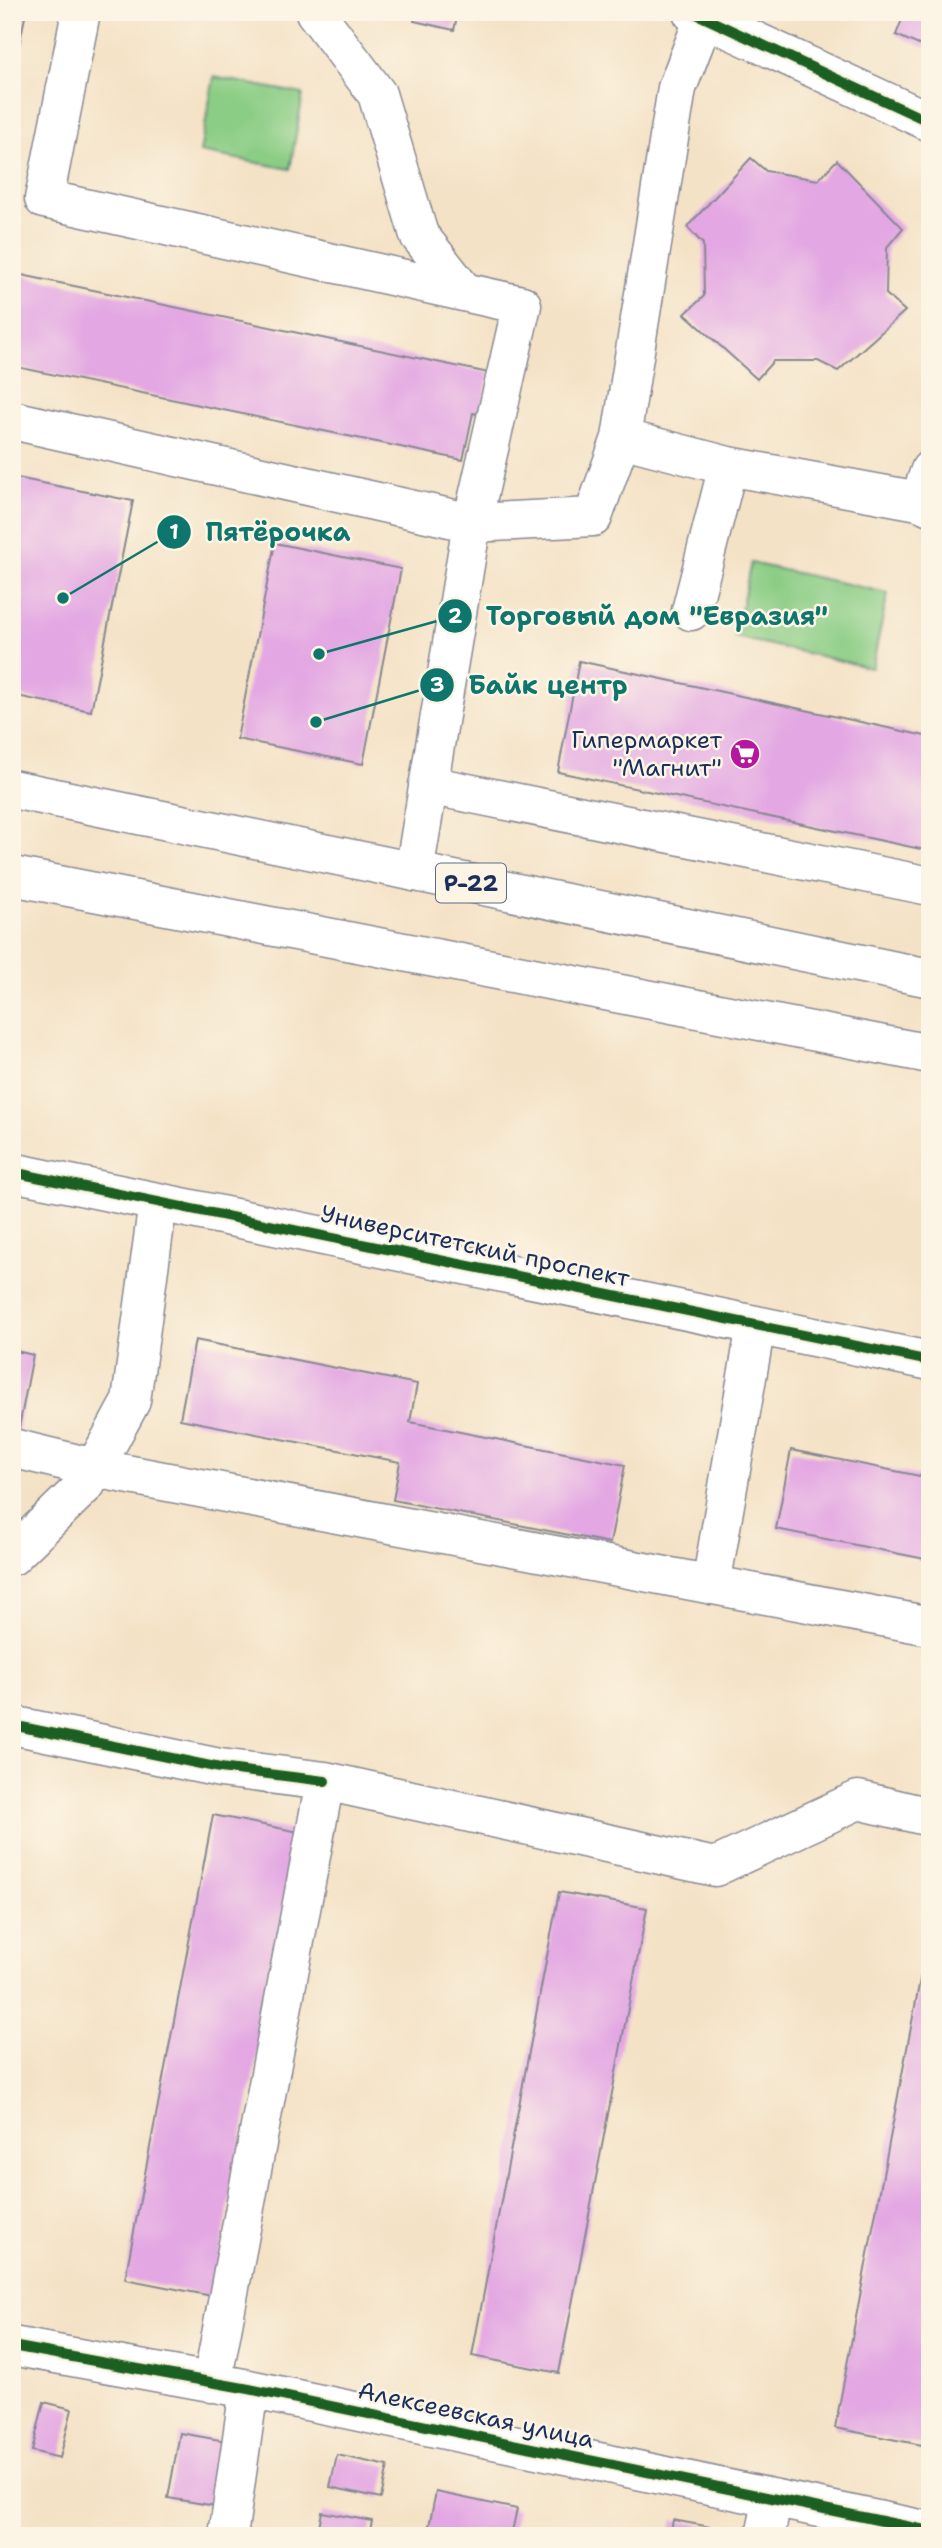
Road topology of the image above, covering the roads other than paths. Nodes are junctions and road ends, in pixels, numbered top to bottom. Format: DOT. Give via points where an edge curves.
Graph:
graph roads {
  1 [pos="81,12"];
  2 [pos="315,12"];
  3 [pos="698,15"];
  4 [pos="930,122"];
  5 [pos="464,292"];
  6 [pos="12,420"];
  7 [pos="621,438"];
  8 [pos="728,466"];
  9 [pos="926,492"];
  10 [pos="472,523"];
  11 [pos="691,611"];
  12 [pos="428,785"];
  13 [pos="12,789"];
  14 [pos="414,872"];
  15 [pos="12,876"];
  16 [pos="930,886"];
  17 [pos="930,978"];
  18 [pos="930,1054"];
  19 [pos="12,1172"];
  20 [pos="159,1202"];
  21 [pos="756,1325"];
  22 [pos="930,1361"];
  23 [pos="12,1448"];
  24 [pos="94,1468"];
  25 [pos="12,1556"];
  26 [pos="711,1585"];
  27 [pos="930,1626"];
  28 [pos="12,1725"];
  29 [pos="325,1781"];
  30 [pos="930,1817"];
  31 [pos="12,2346"];
  32 [pos="230,2386"];
  33 [pos="773,2498"];
  34 [pos="930,2531"];
  35 [pos="228,2536"];
  36 [pos="765,2536"];
  1 -- 5 [label="main road" via="44,199"];
  2 -- 5 [label="main road" via="377,94 419,235"];
  3 -- 4 [label="main road"];
  3 -- 7 [label="main road" via="677,88"];
  5 -- 10 [label="main road" via="522,305"];
  6 -- 10 [label="main road"];
  7 -- 8 [label="main road"];
  7 -- 10 [label="main road" via="593,517"];
  8 -- 9 [label="main road"];
  8 -- 11 [label="main road"];
  10 -- 12 [label="main road"];
  12 -- 14 [label="main road"];
  12 -- 16 [label="main road"];
  13 -- 14 [label="main road, Р-22"];
  14 -- 17 [label="main road, Р-22"];
  15 -- 18 [label="main road"];
  19 -- 20 [label="main road, Университетский проспект"];
  20 -- 21 [label="main road, Университетский проспект"];
  20 -- 24 [label="main road" via="131,1401"];
  21 -- 22 [label="main road, Университетский проспект"];
  21 -- 26 [label="main road"];
  23 -- 24 [label="main road"];
  24 -- 25 [label="main road" via="86,1485"];
  24 -- 26 [label="main road"];
  26 -- 27 [label="main road"];
  28 -- 29 [label="main road" via="220,1768"];
  29 -- 30 [label="main road" via="715,1867 858,1800"];
  29 -- 32 [label="main road"];
  31 -- 32 [label="main road, Алексеевская улица"];
  32 -- 33 [label="main road, Алексеевская улица"];
  32 -- 35 [label="main road"];
  33 -- 34 [label="main road, Алексеевская улица"];
  33 -- 36 [label="main road"];
}
